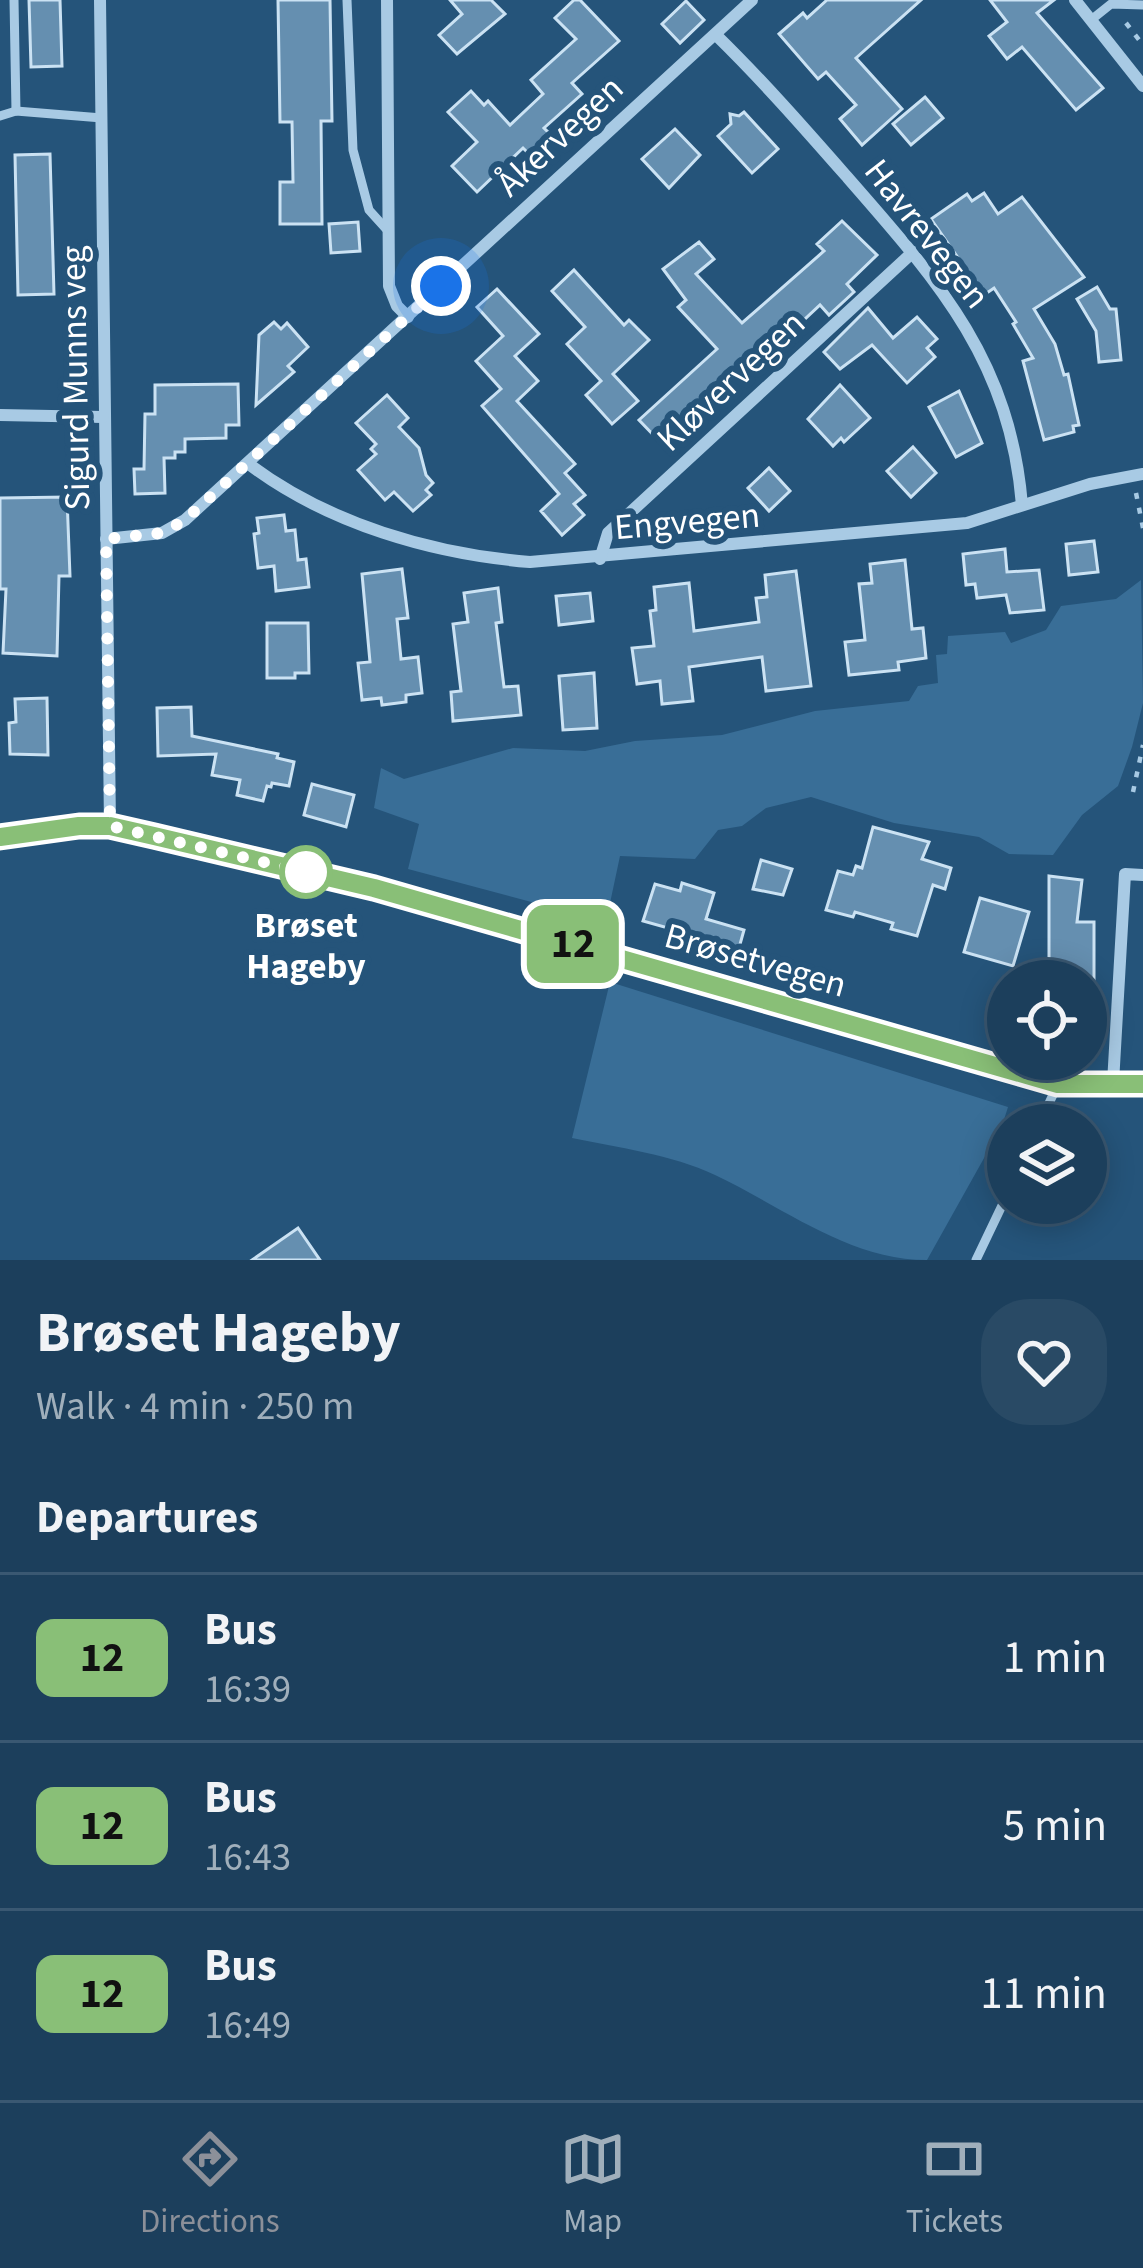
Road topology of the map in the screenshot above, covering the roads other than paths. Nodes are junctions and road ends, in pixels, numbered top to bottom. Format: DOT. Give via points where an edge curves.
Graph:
graph roads {
  1 [pos="14,0"];
  2 [pos="100,0"];
  3 [pos="347,0"];
  4 [pos="387,0"];
  5 [pos="752,0"];
  6 [pos="1075,0"];
  7 [pos="1143,5"];
  8 [pos="1091,20"];
  9 [pos="716,35"];
  10 [pos="1143,86"];
  11 [pos="16,111"];
  12 [pos="0,116"];
  13 [pos="101,118"];
  14 [pos="388,231"];
  15 [pos="913,252"];
  16 [pos="408,317"];
  17 [pos="0,415"];
  18 [pos="103,418"];
  19 [pos="250,465"];
  20 [pos="1138,475"];
  21 [pos="1022,505"];
  22 [pos="106,539"];
  23 [pos="600,559"];
  24 [pos="110,826"];
  25 [pos="0,837"];
  26 [pos="1143,875"];
  27 [pos="1113,1083"];
  28 [pos="1058,1084"];
  29 [pos="1143,1084"];
  30 [pos="1049,1104"];
  31 [pos="993,1224"];
  32 [pos="976,1260"];
  1 -- 11 [label="lane"];
  2 -- 13 [label="street, Sigurd Munns veg"];
  3 -- 14 [label="lane" via="353,150 369,210"];
  4 -- 14 [label="street"];
  5 -- 9 [label="street, Åkervegen"];
  6 -- 8 [label="street"];
  7 -- 8 [label="lane" via="1111,4"];
  8 -- 10 [label="street"];
  9 -- 15 [label="street, Havrevegen"];
  9 -- 16 [label="street, Åkervegen"];
  11 -- 12 [label="lane"];
  11 -- 13 [label="lane"];
  13 -- 18 [label="street, Sigurd Munns veg"];
  14 -- 16 [label="street" via="389,286"];
  15 -- 21 [label="street, Havrevegen" via="989,368 1015,446"];
  15 -- 23 [label="street, Kløvervegen" via="608,533"];
  16 -- 19 [label="street, Åkervegen"];
  17 -- 18 [label="street"];
  18 -- 22 [label="street, Sigurd Munns veg"];
  19 -- 22 [label="street, Åkervegen" via="174,529"];
  19 -- 23 [label="street, Engvegen" via="326,510 423,544 511,560"];
  20 -- 21 [label="street, Engvegen"];
  21 -- 23 [label="street, Engvegen" via="967,523"];
  22 -- 24 [label="street, Sigurd Munns veg"];
  24 -- 25 [label="street, Brøsetvegen"];
  24 -- 28 [label="street, Brøsetvegen" via="374,888"];
  26 -- 27 [label="street" via="1126,874"];
  27 -- 28 [label="street, Brøsetvegen"];
  27 -- 29 [label="street, Brøsetvegen"];
  28 -- 30 [label="lane"];
  31 -- 32 [label="lane"];
}
